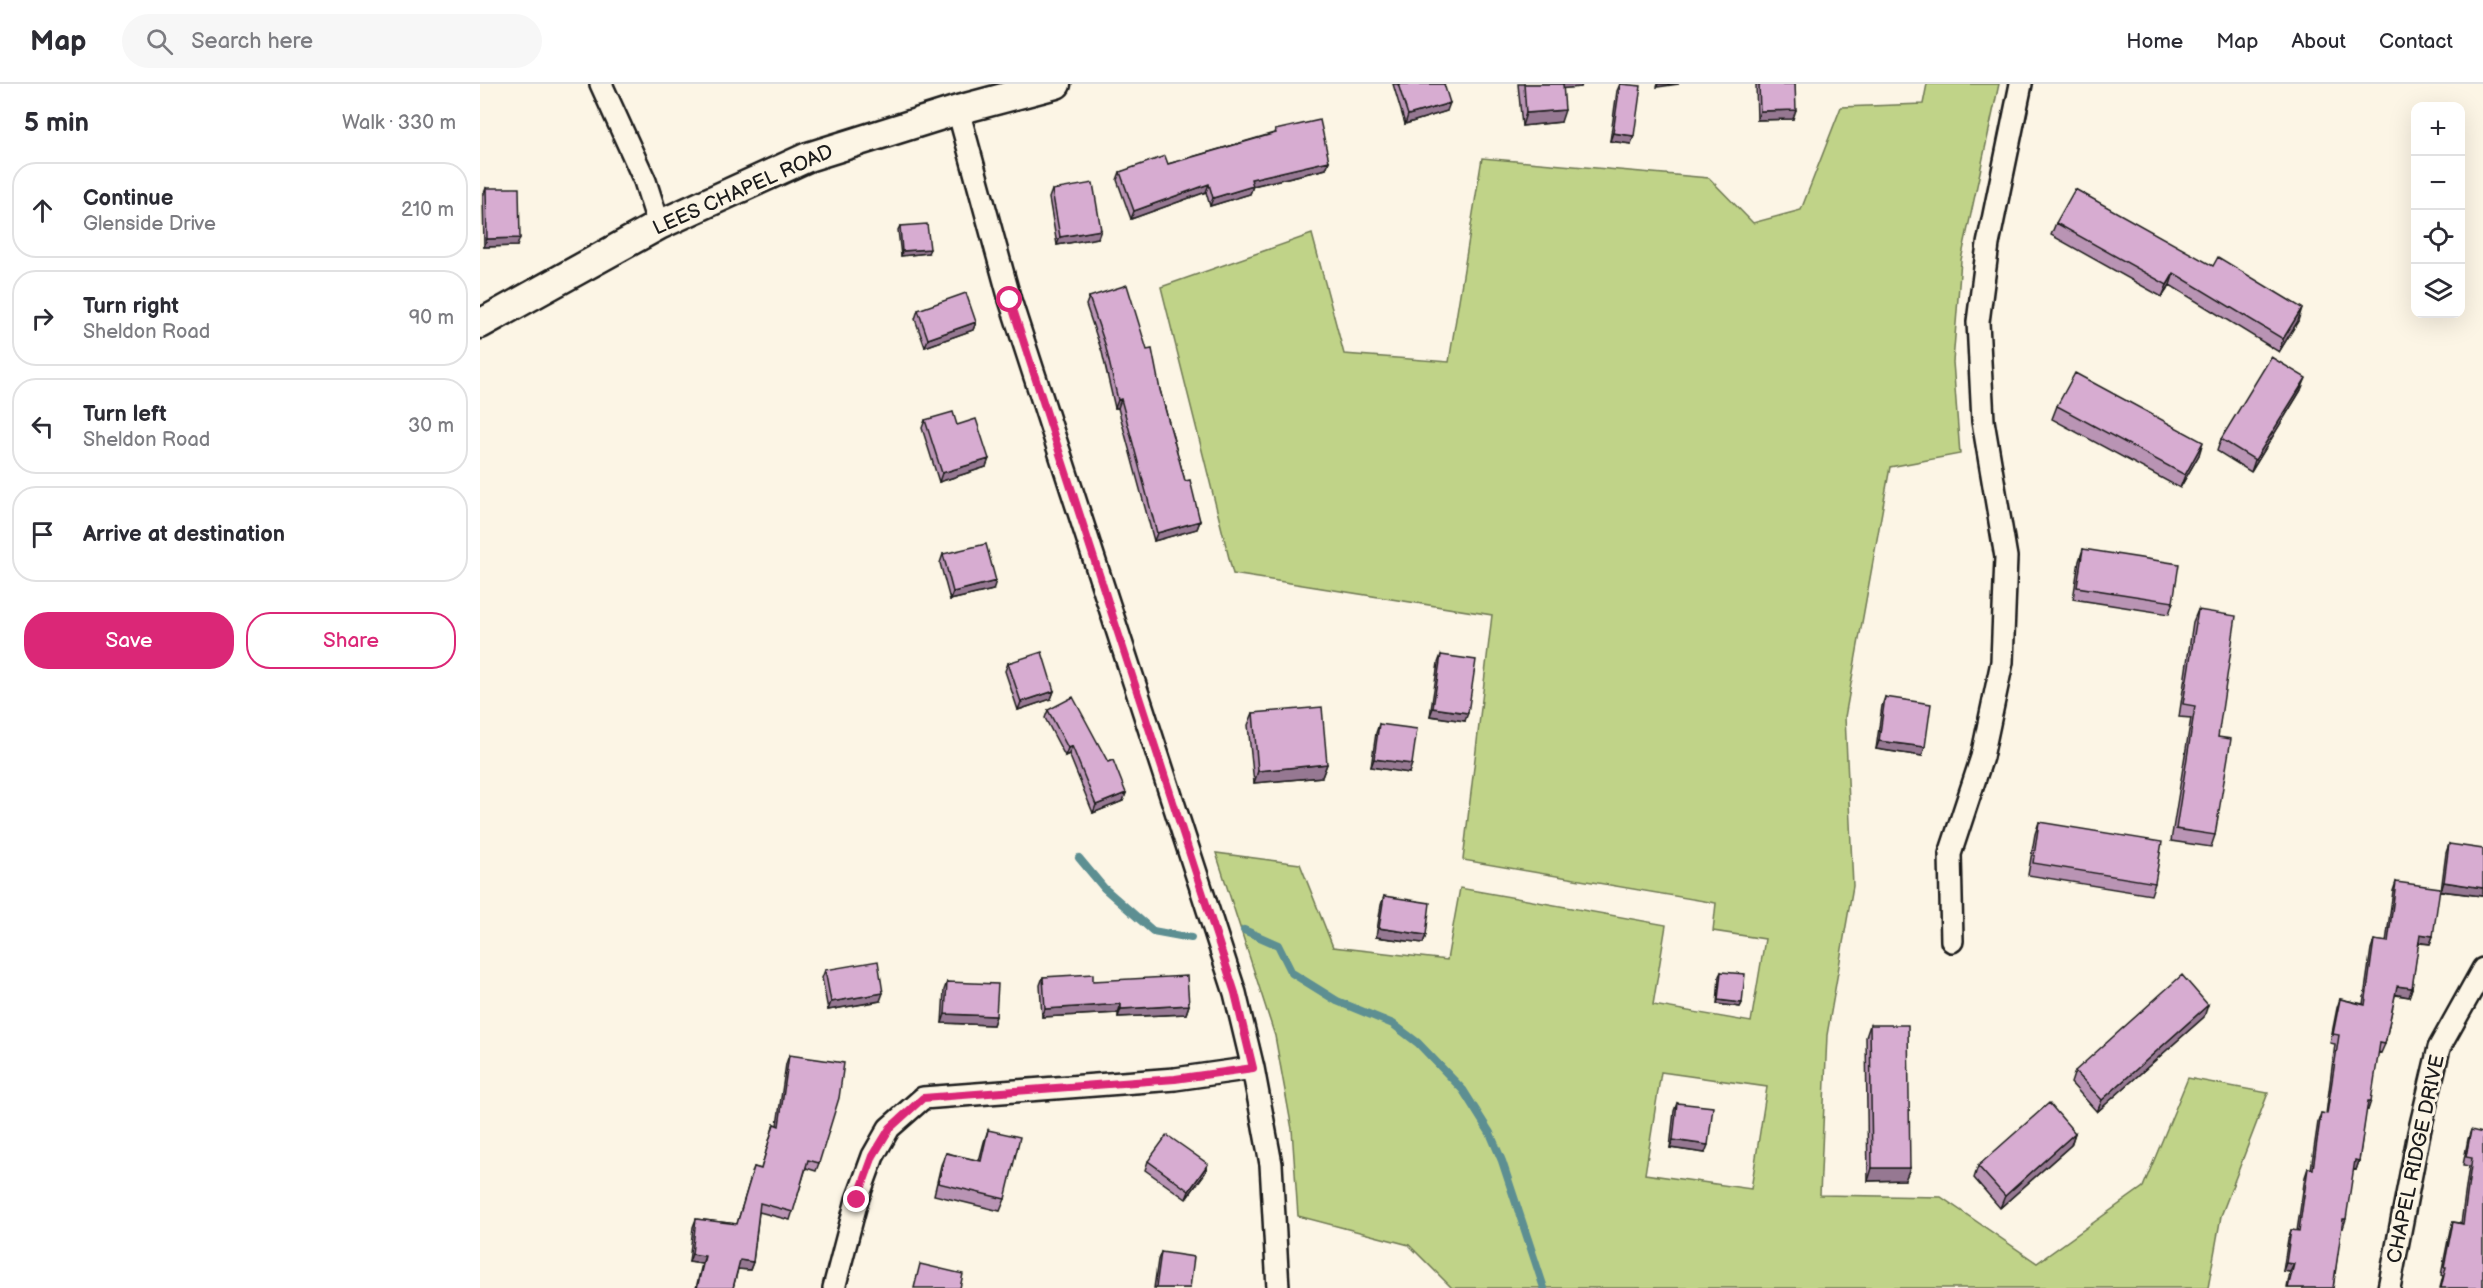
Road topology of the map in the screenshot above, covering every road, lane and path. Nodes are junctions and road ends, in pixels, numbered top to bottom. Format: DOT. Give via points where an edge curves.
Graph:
graph roads {
  1 [pos="601,84"];
  2 [pos="1056,84"];
  3 [pos="2021,84"];
  4 [pos="958,110"];
  5 [pos="659,225"];
  6 [pos="480,324"];
  7 [pos="1952,941"];
  8 [pos="2483,969"];
  9 [pos="1253,1068"];
  10 [pos="834,1288"];
  11 [pos="1278,1288"];
  12 [pos="2388,1288"];
  1 -- 5 [label="street" via="645,181"];
  2 -- 4 [label="main road, LEES CHAPEL ROAD"];
  3 -- 7 [label="street" via="1988,244 1978,322 1983,421 2006,557 2002,662 1982,757 1950,854"];
  4 -- 5 [label="main road, LEES CHAPEL ROAD" via="808,157"];
  4 -- 9 [label="street" via="1010,300 1235,993"];
  5 -- 6 [label="main road, LEES CHAPEL ROAD"];
  8 -- 12 [label="street, CHAPEL RIDGE DRIVE" via="2439,1048"];
  9 -- 10 [label="street" via="1175,1079 923,1098 890,1128 873,1156"];
  9 -- 11 [label="street" via="1271,1164"];
}
